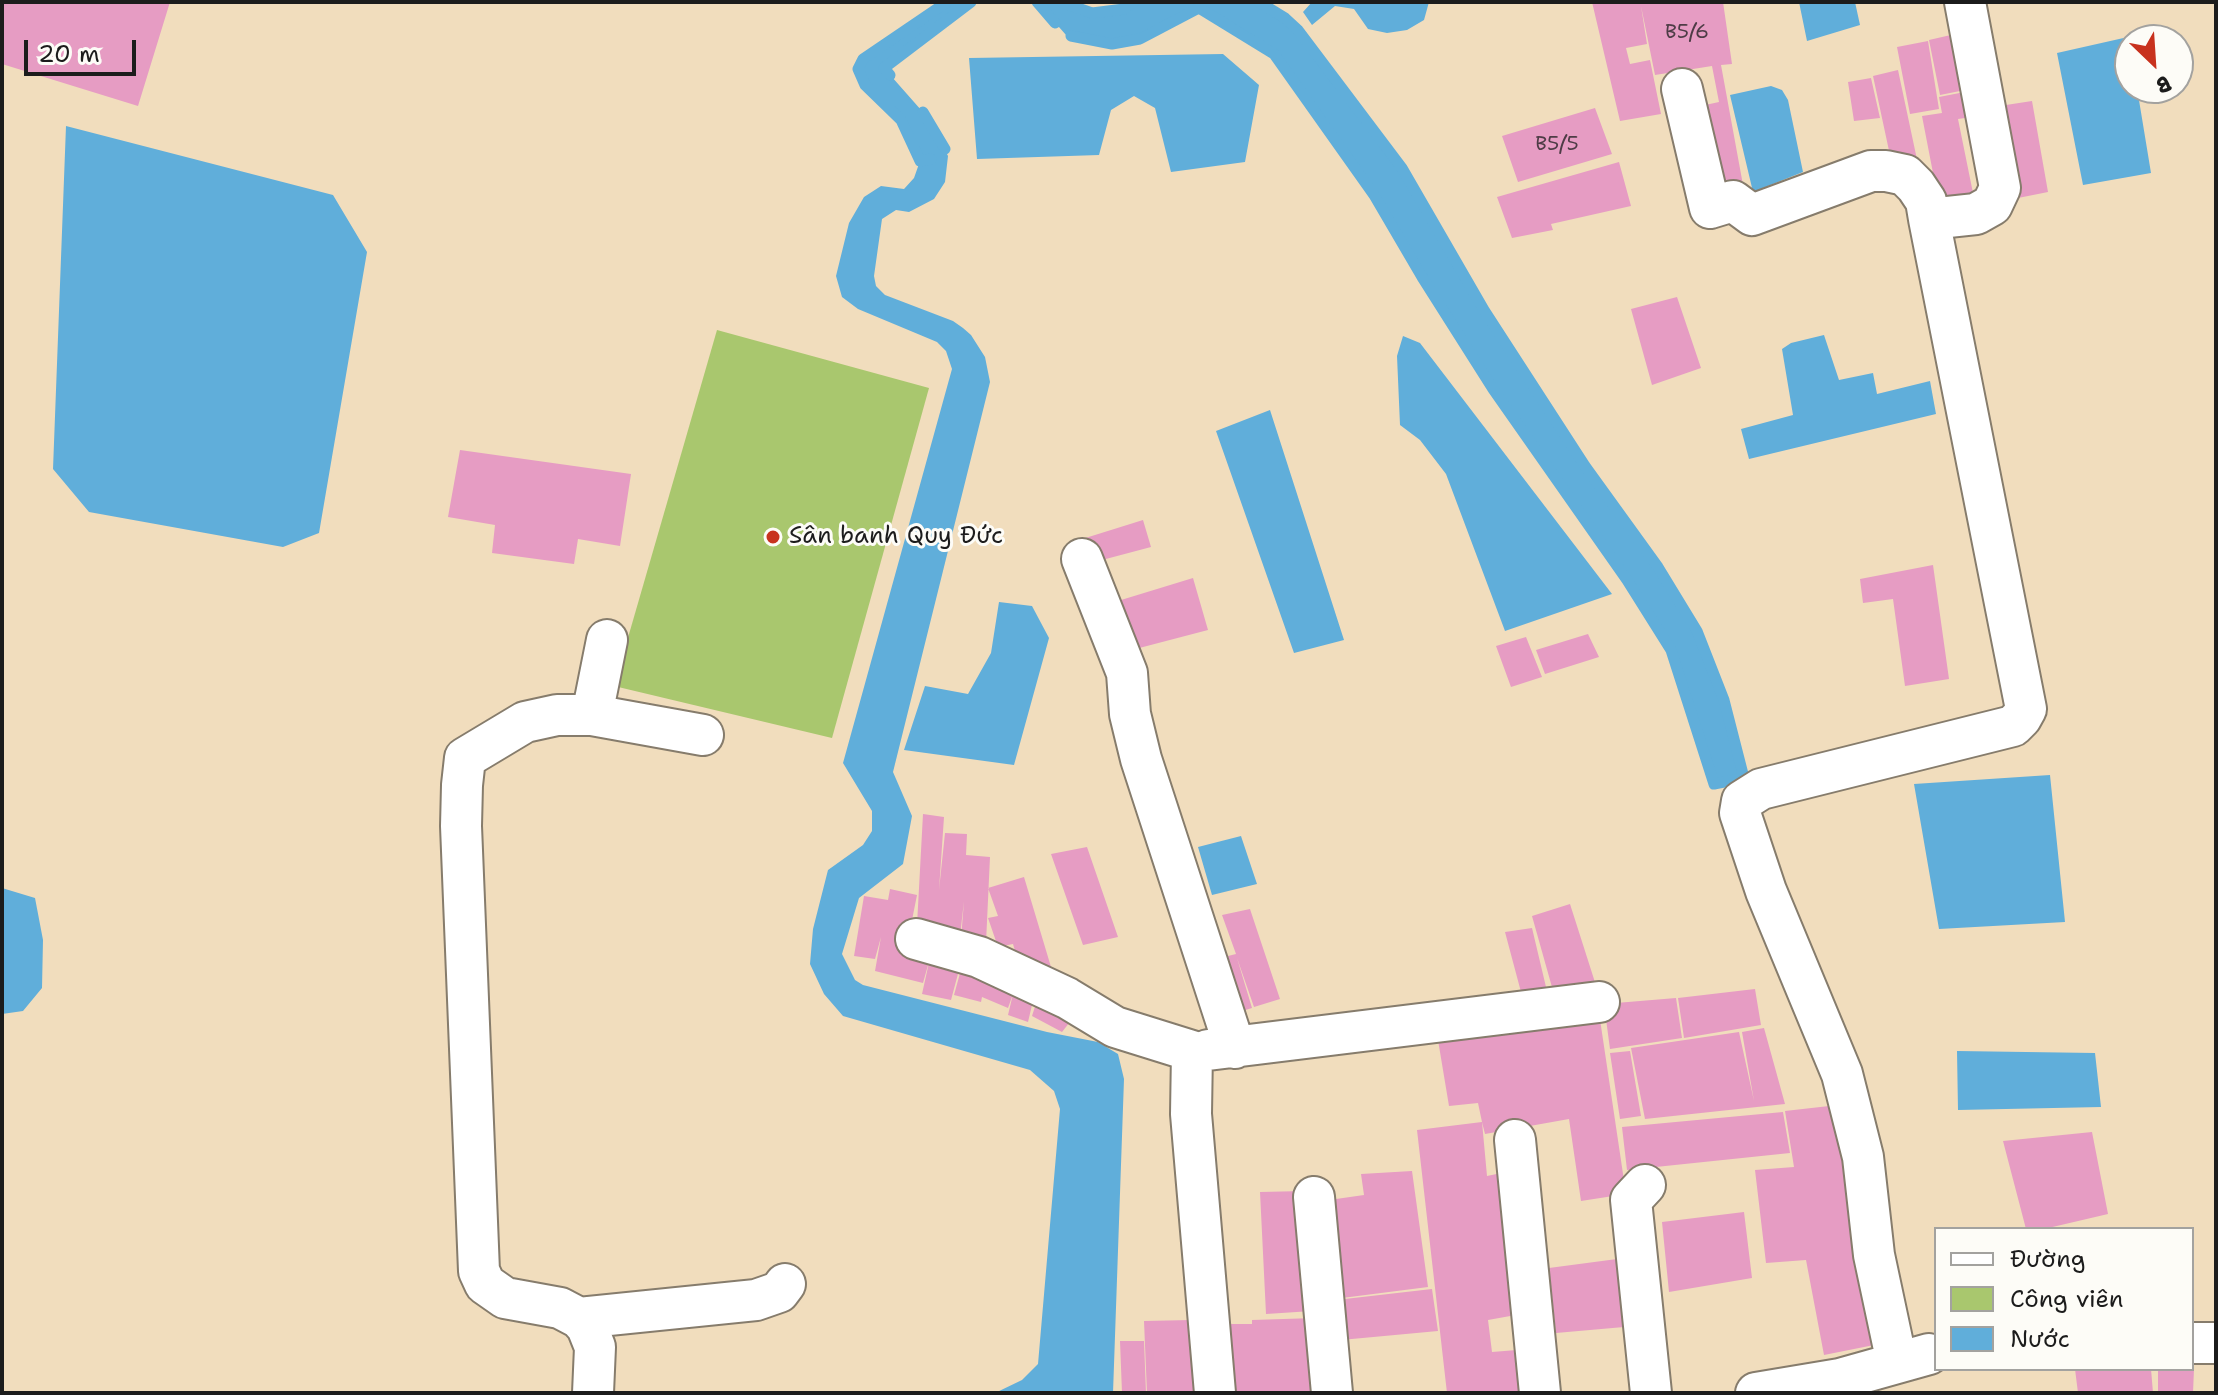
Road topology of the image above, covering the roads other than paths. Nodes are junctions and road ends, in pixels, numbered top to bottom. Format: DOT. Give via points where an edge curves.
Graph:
graph roads {
  1 [pos="1965,2"];
  2 [pos="1682,89"];
  3 [pos="1929,219"];
  4 [pos="1082,559"];
  5 [pos="607,640"];
  6 [pos="592,715"];
  7 [pos="703,735"];
  8 [pos="916,939"];
  9 [pos="1599,1002"];
  10 [pos="1235,1048"];
  11 [pos="1192,1051"];
  12 [pos="1515,1140"];
  13 [pos="1645,1185"];
  14 [pos="1314,1197"];
  15 [pos="785,1284"];
  16 [pos="579,1318"];
  17 [pos="2194,1343"];
  18 [pos="2216,1343"];
  19 [pos="1921,1356"];
  20 [pos="593,1393"];
  21 [pos="1215,1393"];
  22 [pos="1332,1393"];
  23 [pos="1540,1393"];
  24 [pos="1651,1393"];
  25 [pos="1756,1393"];
  1 -- 3 [label="street" via="2000,188 1992,205 1976,214"];
  2 -- 3 [label="street" via="1710,208 1733,201 1752,215 1871,171 1886,171 1905,175 1916,186"];
  3 -- 19 [label="street" via="2026,709 2013,726 1761,789 1742,801 1740,813 1766,891 1842,1074 1863,1157 1874,1255"];
  4 -- 10 [label="street" via="1127,673 1141,759"];
  5 -- 6 [label="street"];
  6 -- 7 [label="street"];
  6 -- 16 [label="street" via="525,722 465,758 461,826 479,1271 485,1284 505,1298 560,1308"];
  8 -- 11 [label="street" via="979,957 1115,1027"];
  9 -- 10 [label="street"];
  10 -- 11 [label="street"];
  11 -- 21 [label="street" via="1191,1114"];
  12 -- 23 [label="street"];
  13 -- 24 [label="street" via="1631,1200"];
  14 -- 22 [label="street"];
  15 -- 16 [label="street" via="779,1292 756,1300"];
  16 -- 20 [label="street" via="595,1347"];
  17 -- 18 [label="street"];
  19 -- 25 [label="street" via="1840,1379"];
}
